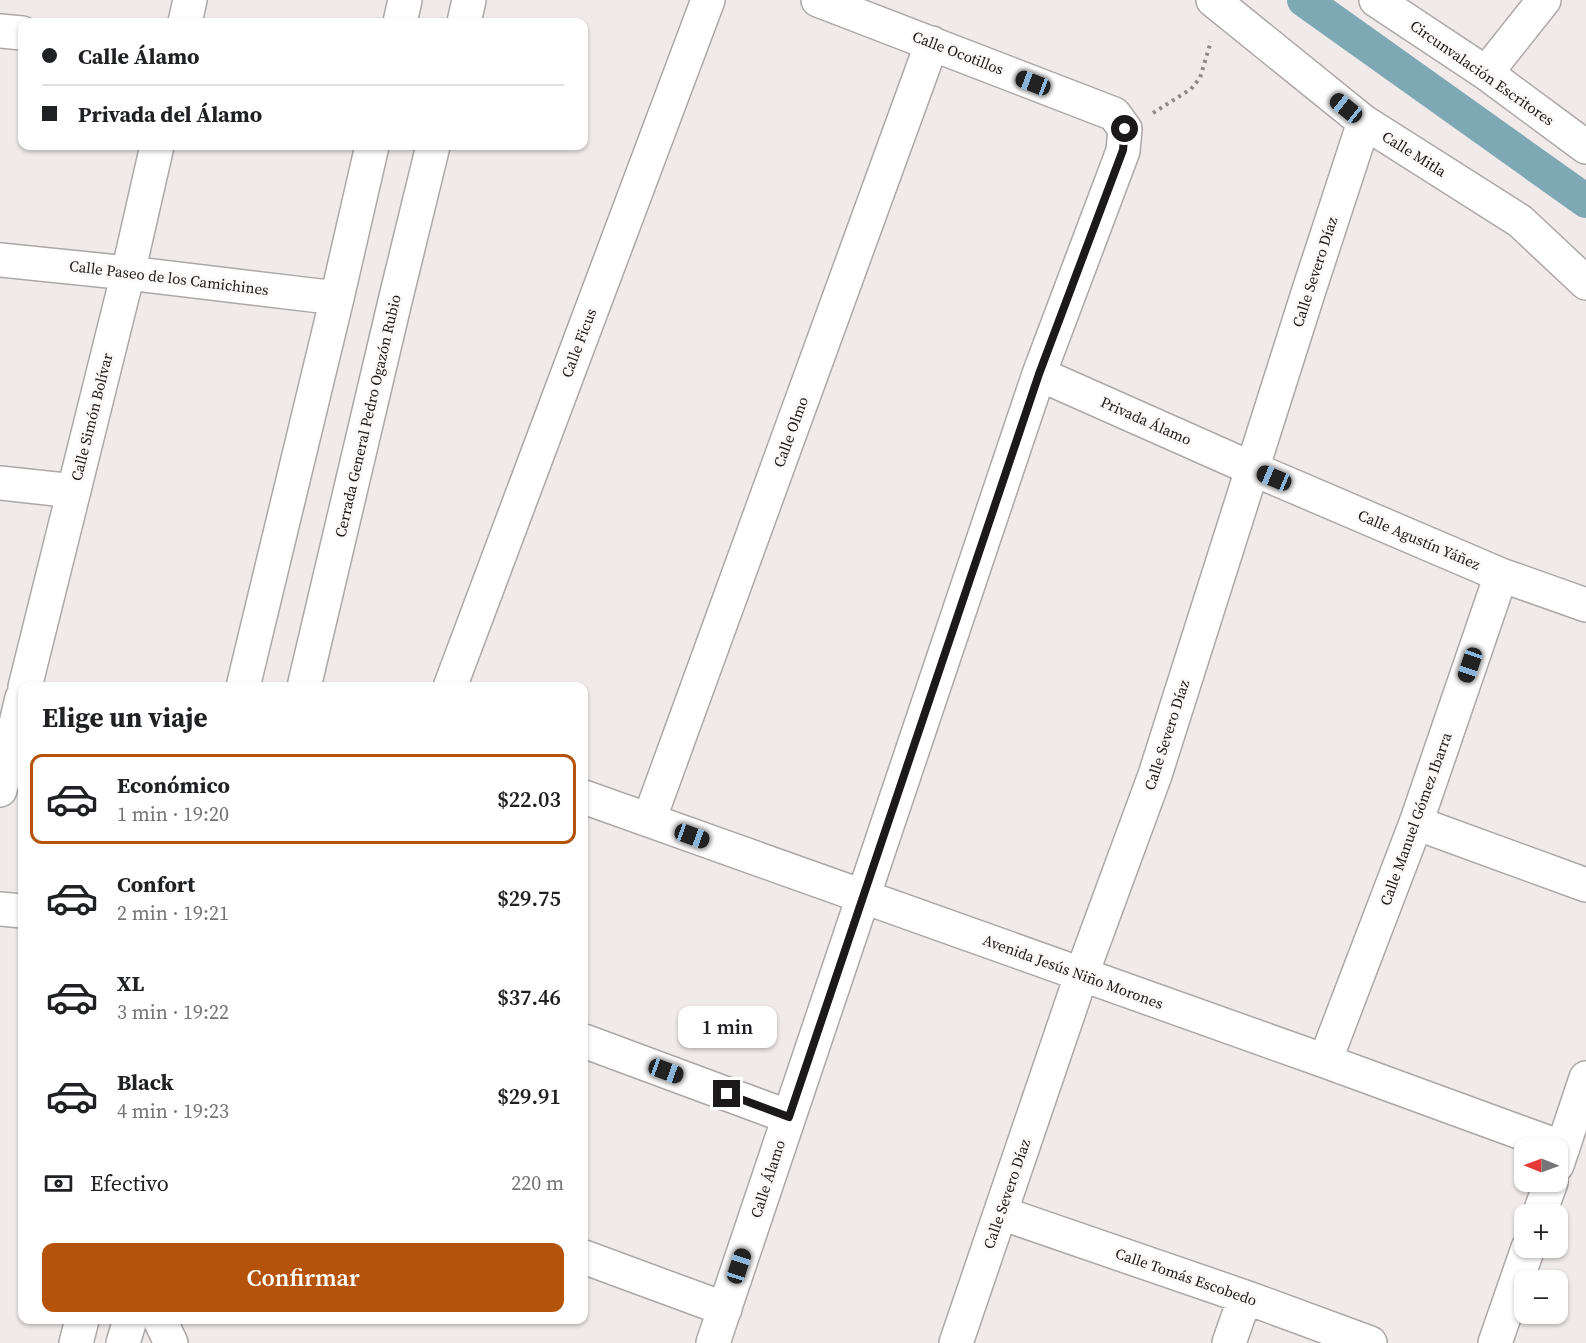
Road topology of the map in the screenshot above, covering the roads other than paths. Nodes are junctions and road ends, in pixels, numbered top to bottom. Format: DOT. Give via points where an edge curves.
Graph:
graph roads {
  1 [pos="190,0"];
  2 [pos="405,0"];
  3 [pos="469,0"];
  4 [pos="708,0"];
  5 [pos="818,0"];
  6 [pos="1376,0"];
  7 [pos="1544,0"];
  8 [pos="1217,3"];
  9 [pos="186,18"];
  10 [pos="401,18"];
  11 [pos="465,18"];
  12 [pos="0,31"];
  13 [pos="18,33"];
  14 [pos="933,43"];
  15 [pos="1486,73"];
  16 [pos="1364,122"];
  17 [pos="1125,129"];
  18 [pos="1586,147"];
  19 [pos="156,150"];
  20 [pos="371,150"];
  21 [pos="433,150"];
  22 [pos="0,260"];
  23 [pos="128,273"];
  24 [pos="1586,283"];
  25 [pos="337,298"];
  26 [pos="1039,374"];
  27 [pos="1253,469"];
  28 [pos="0,483"];
  29 [pos="74,490"];
  30 [pos="1501,575"];
  31 [pos="1586,605"];
  32 [pos="26,682"];
  33 [pos="244,682"];
  34 [pos="305,682"];
  35 [pos="452,682"];
  36 [pos="0,696"];
  37 [pos="18,698"];
  38 [pos="18,715"];
  39 [pos="0,790"];
  40 [pos="588,798"];
  41 [pos="649,820"];
  42 [pos="1416,824"];
  43 [pos="1586,885"];
  44 [pos="863,897"];
  45 [pos="0,909"];
  46 [pos="18,911"];
  47 [pos="1082,976"];
  48 [pos="588,1042"];
  49 [pos="1325,1061"];
  50 [pos="1586,1078"];
  51 [pos="789,1117"];
  52 [pos="1515,1138"];
  53 [pos="1566,1138"];
  54 [pos="1001,1213"];
  55 [pos="588,1258"];
  56 [pos="1525,1258"];
  57 [pos="1245,1297"];
  58 [pos="725,1309"];
  59 [pos="80,1324"];
  60 [pos="129,1324"];
  61 [pos="162,1324"];
  62 [pos="76,1343"];
  63 [pos="123,1343"];
  64 [pos="171,1343"];
  65 [pos="713,1343"];
  66 [pos="956,1343"];
  67 [pos="1229,1343"];
  68 [pos="1370,1343"];
  69 [pos="1495,1343"];
  1 -- 9 [label="street"];
  2 -- 10 [label="street"];
  3 -- 11 [label="street"];
  4 -- 35 [label="street, Calle Ficus"];
  5 -- 14 [label="street, Calle Ocotillos"];
  6 -- 15 [label="street, Circunvalación Escritores"];
  7 -- 15 [label="street"];
  8 -- 16 [label="street, Calle Mitla"];
  12 -- 13 [label="street"];
  14 -- 17 [label="street, Calle Ocotillos" via="1114,114"];
  14 -- 41 [label="street, Calle Olmo"];
  15 -- 18 [label="street, Circunvalación Escritores"];
  16 -- 24 [label="street, Calle Mitla" via="1520,221"];
  16 -- 27 [label="street, Calle Severo Díaz"];
  17 -- 26 [label="street, Calle Álamo" via="1123,150"];
  19 -- 23 [label="street, Calle Simón Bolívar"];
  20 -- 25 [label="street"];
  21 -- 34 [label="street, Cerrada General Pedro Ogazón Rubio"];
  22 -- 23 [label="street, Calle Paseo de los Camichines"];
  23 -- 25 [label="street, Calle Paseo de los Camichines"];
  23 -- 29 [label="street, Calle Simón Bolívar"];
  25 -- 33 [label="street"];
  26 -- 27 [label="street, Privada Álamo"];
  26 -- 44 [label="street, Calle Álamo"];
  27 -- 30 [label="street, Calle Agustín Yáñez"];
  27 -- 47 [label="street, Calle Severo Díaz" via="1155,775"];
  28 -- 29 [label="street"];
  29 -- 32 [label="street, Calle Simón Bolívar"];
  30 -- 31 [label="street, Calle Agustín Yáñez"];
  30 -- 42 [label="street, Calle Manuel Gómez Ibarra"];
  36 -- 37 [label="street"];
  38 -- 39 [label="street"];
  40 -- 41 [label="street, Avenida Jesús Niño Morones"];
  41 -- 44 [label="street, Avenida Jesús Niño Morones"];
  42 -- 43 [label="street"];
  42 -- 49 [label="street, Calle Manuel Gómez Ibarra"];
  44 -- 47 [label="street, Avenida Jesús Niño Morones"];
  44 -- 51 [label="street, Calle Álamo"];
  45 -- 46 [label="street"];
  47 -- 49 [label="street, Avenida Jesús Niño Morones"];
  47 -- 54 [label="street, Calle Severo Díaz"];
  48 -- 51 [label="street"];
  49 -- 52 [label="street, Avenida Jesús Niño Morones"];
  50 -- 53 [label="street"];
  51 -- 58 [label="street, Calle Álamo"];
  54 -- 57 [label="street, Calle Tomás Escobedo"];
  54 -- 66 [label="street, Calle Severo Díaz"];
  55 -- 58 [label="street"];
  56 -- 69 [label="street"];
  57 -- 67 [label="street"];
  57 -- 68 [label="street, Calle Tomás Escobedo"];
  58 -- 65 [label="street, Calle Álamo"];
  59 -- 62 [label="street"];
  60 -- 63 [label="street"];
  61 -- 64 [label="street"];
}
